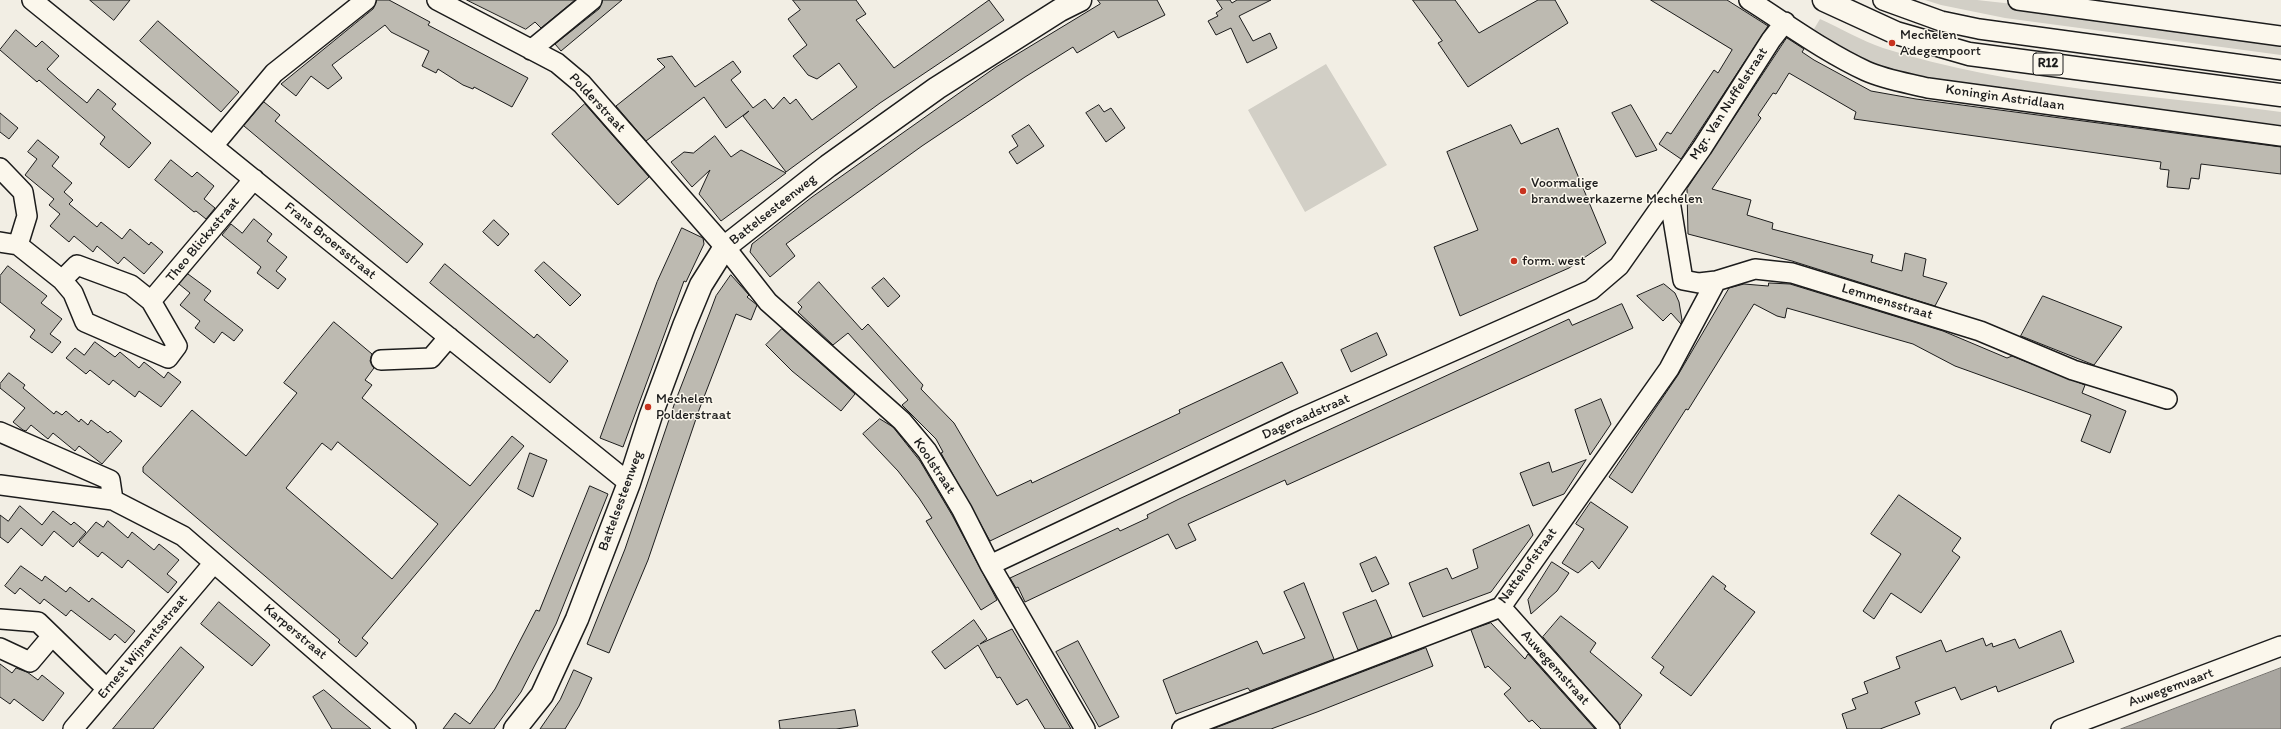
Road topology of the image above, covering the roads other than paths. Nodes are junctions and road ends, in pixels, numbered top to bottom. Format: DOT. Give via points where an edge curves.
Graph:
graph roads {
  1 [pos="32,0"];
  2 [pos="366,0"];
  3 [pos="437,0"];
  4 [pos="592,0"];
  5 [pos="1080,0"];
  6 [pos="1749,0"];
  7 [pos="1883,0"];
  8 [pos="2018,0"];
  9 [pos="1833,1"];
  10 [pos="1785,22"];
  11 [pos="2281,36"];
  12 [pos="531,50"];
  13 [pos="2281,70"];
  14 [pos="2281,95"];
  15 [pos="2281,136"];
  16 [pos="213,146"];
  17 [pos="0,168"];
  18 [pos="254,180"];
  19 [pos="1669,195"];
  20 [pos="9,243"];
  21 [pos="725,247"];
  22 [pos="1619,266"];
  23 [pos="62,280"];
  24 [pos="1716,281"];
  25 [pos="151,301"];
  26 [pos="449,337"];
  27 [pos="381,360"];
  28 [pos="2167,399"];
  29 [pos="0,432"];
  30 [pos="629,483"];
  31 [pos="0,485"];
  32 [pos="114,500"];
  33 [pos="213,564"];
  34 [pos="990,565"];
  35 [pos="1501,606"];
  36 [pos="0,619"];
  37 [pos="52,636"];
  38 [pos="2281,646"];
  39 [pos="0,648"];
  40 [pos="107,690"];
  41 [pos="72,729"];
  42 [pos="406,729"];
  43 [pos="515,729"];
  44 [pos="1085,729"];
  45 [pos="1182,729"];
  46 [pos="1610,729"];
  47 [pos="2060,729"];
  1 -- 16 [label="street, Frans Broersstraat"];
  2 -- 16 [label="street" via="274,73"];
  3 -- 12 [label="street, Polderstraat"];
  4 -- 12 [label="street"];
  5 -- 21 [label="main road, Battelsesteenweg" via="1060,10 938,88 828,166"];
  6 -- 10 [label="street, Koningin Astridlaan"];
  7 -- 13 [label="street, R12" via="1941,21 1979,29"];
  8 -- 11 [label="street"];
  9 -- 14 [label="main road, R12" via="1896,33 1969,54"];
  10 -- 15 [label="street, Koningin Astridlaan" via="1867,71 1928,88"];
  10 -- 19 [label="street, Mgr. Van Nuffelstraat"];
  12 -- 21 [label="street, Polderstraat" via="557,63 582,84"];
  16 -- 18 [label="street, Frans Broersstraat"];
  17 -- 20 [label="street" via="23,192 27,216"];
  18 -- 25 [label="street, Theo Blickxstraat"];
  18 -- 26 [label="street, Frans Broersstraat"];
  19 -- 22 [label="street, Mgr. Van Nuffelstraat"];
  19 -- 24 [label="street, Lemmensstraat" via="1683,280 1699,283"];
  20 -- 23 [label="street"];
  21 -- 30 [label="main road, Battelsesteenweg" via="701,285 684,326"];
  21 -- 34 [label="street, Koolstraat" via="768,302 902,421 927,450"];
  22 -- 34 [label="street, Dageraadstraat" via="1591,290 1297,420"];
  23 -- 25 [label="street" via="77,265 131,285"];
  23 -- 25 [label="street" via="73,293 86,322 168,358 177,346"];
  24 -- 28 [label="street, Lemmensstraat" via="1755,269 1792,273 1980,331 2073,370"];
  24 -- 35 [label="street, Nattehofstraat" via="1668,369"];
  26 -- 27 [label="street" via="431,358"];
  26 -- 30 [label="street, Frans Broersstraat"];
  29 -- 32 [label="street" via="110,480"];
  30 -- 43 [label="main road, Battelsesteenweg" via="577,619 542,695"];
  31 -- 32 [label="street"];
  32 -- 33 [label="street, Karperstraat" via="183,536"];
  33 -- 40 [label="street, Ernest Wijnantsstraat"];
  33 -- 42 [label="street, Karperstraat"];
  34 -- 44 [label="street, Koolstraat"];
  35 -- 45 [label="street, Nattehofstraat"];
  35 -- 46 [label="street, Auwegemstraat"];
  36 -- 37 [label="street" via="38,622"];
  37 -- 39 [label="street" via="30,662"];
  37 -- 40 [label="street"];
  38 -- 47 [label="street, Auwegemvaart"];
  40 -- 41 [label="street, Ernest Wijnantsstraat"];
}
